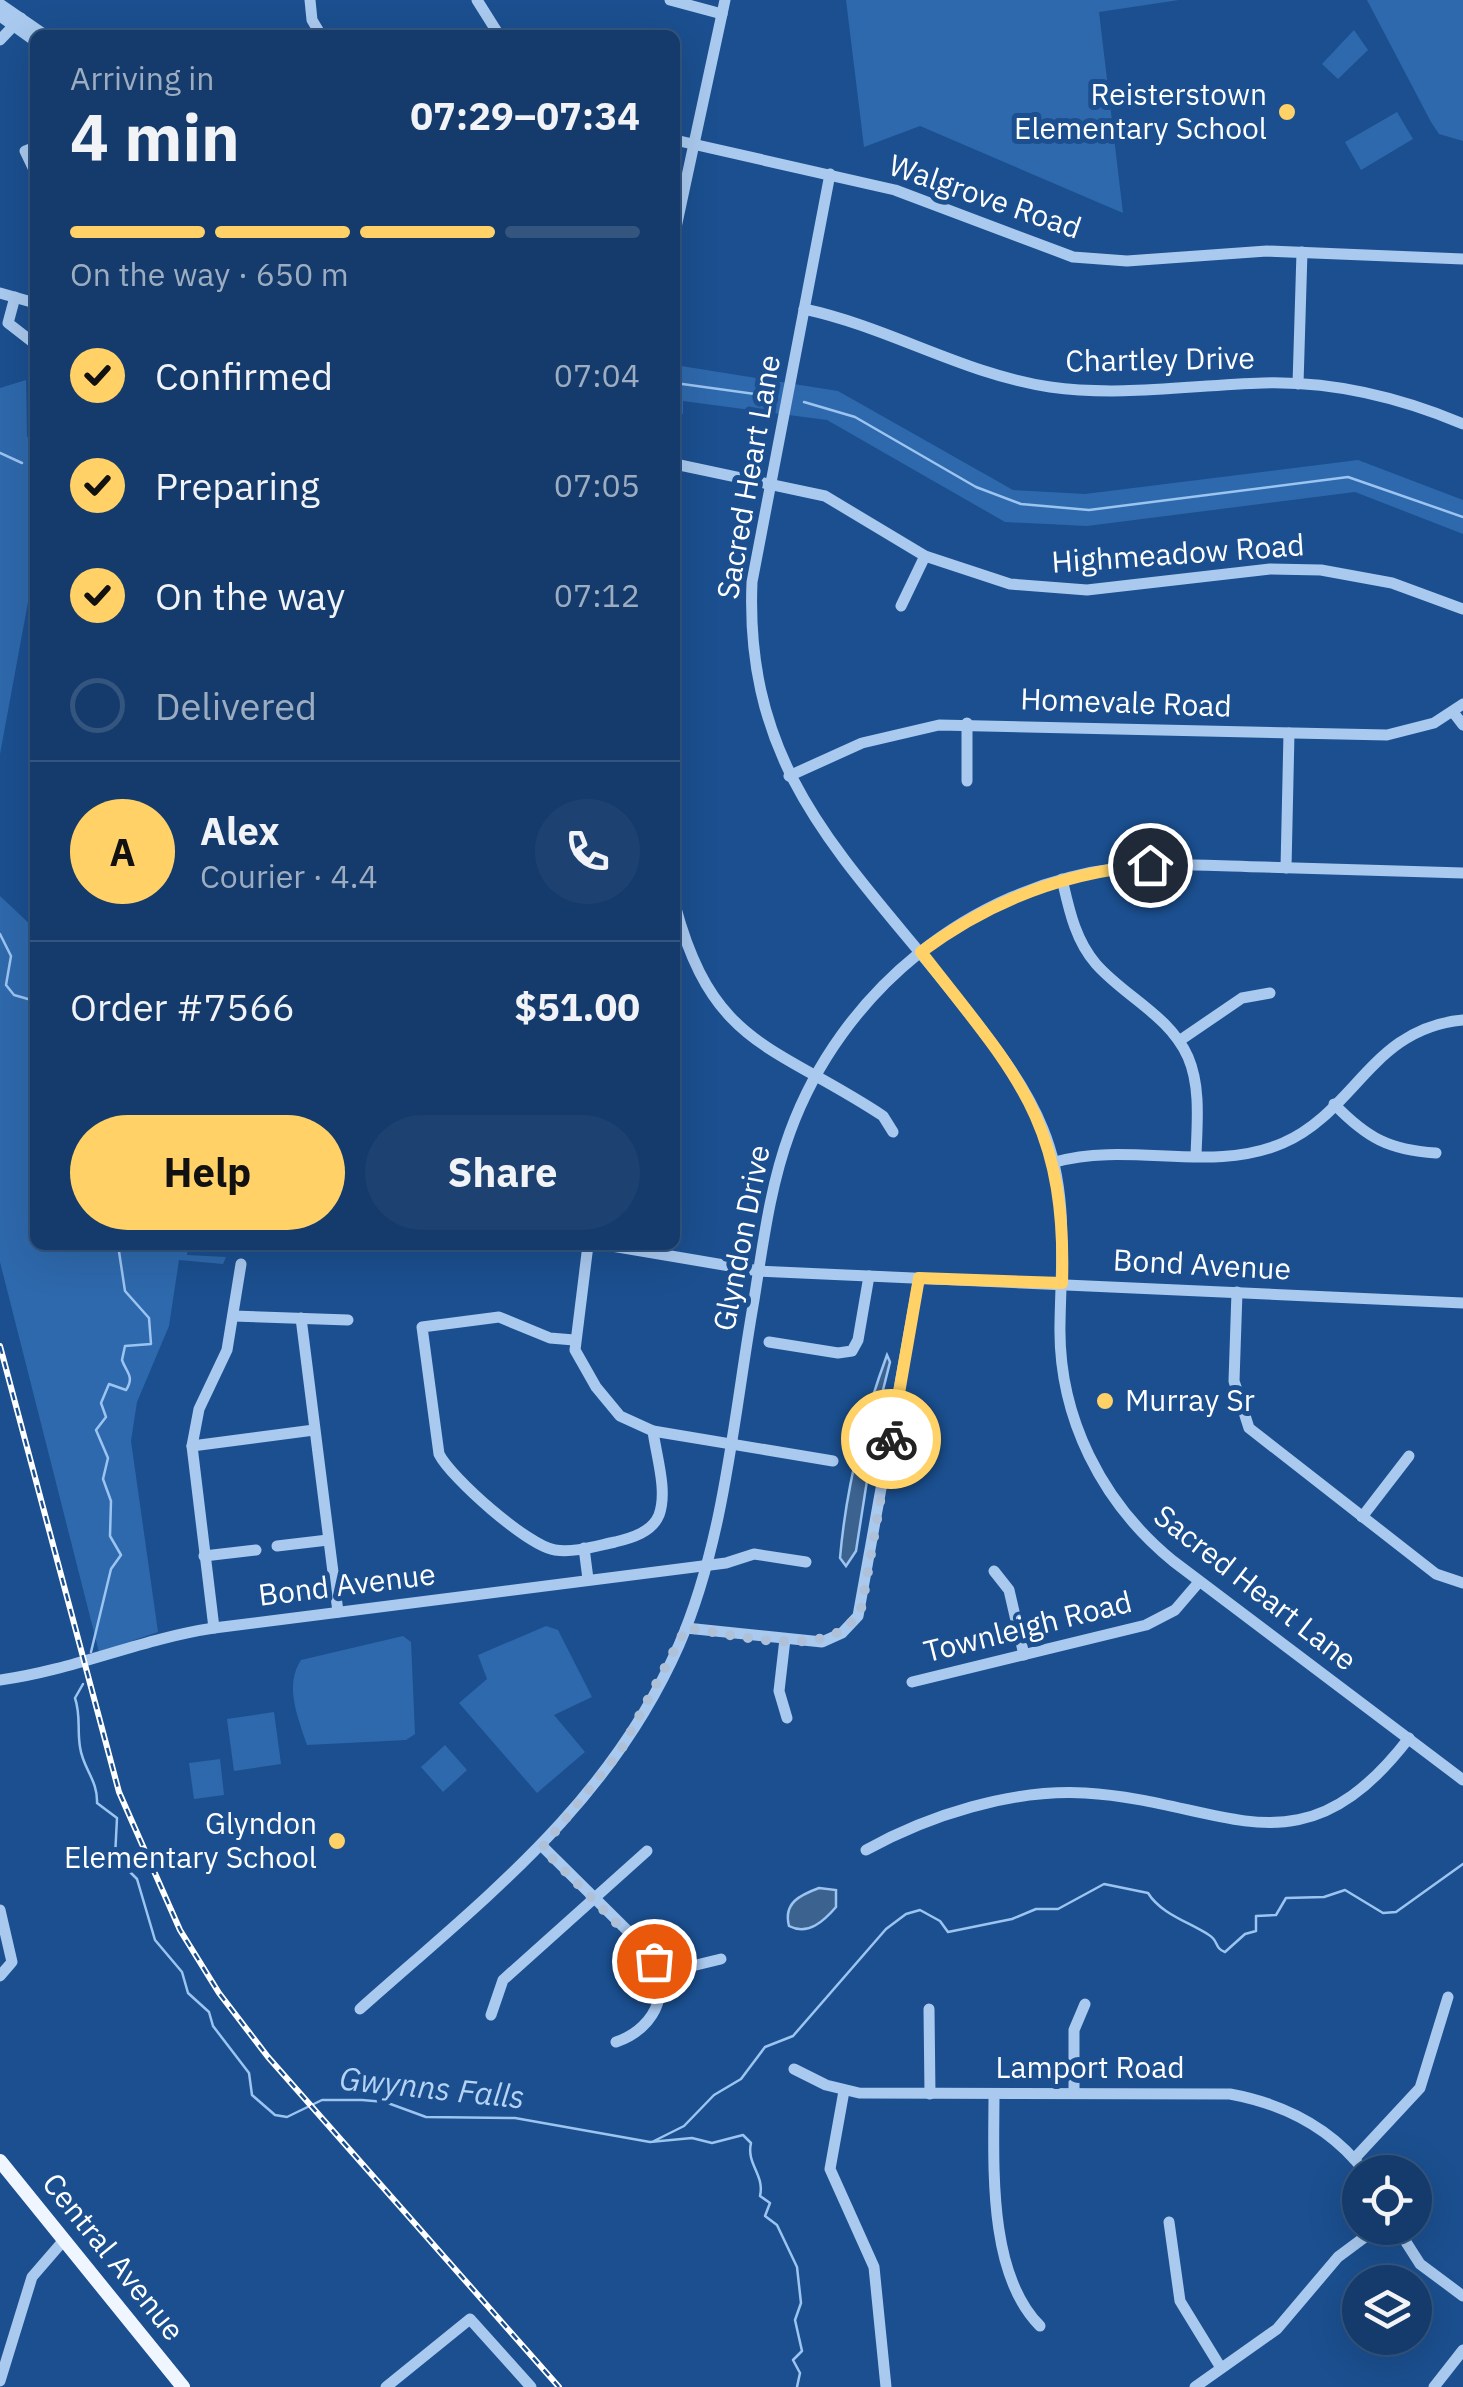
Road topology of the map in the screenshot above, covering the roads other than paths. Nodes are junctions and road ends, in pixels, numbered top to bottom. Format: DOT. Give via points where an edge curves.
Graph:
graph roads {
  1 [pos="310,0"];
  2 [pos="477,0"];
  3 [pos="670,0"];
  4 [pos="724,0"];
  5 [pos="0,4"];
  6 [pos="722,14"];
  7 [pos="0,16"];
  8 [pos="20,20"];
  9 [pos="37,30"];
  10 [pos="318,30"];
  11 [pos="496,30"];
  12 [pos="30,34"];
  13 [pos="0,40"];
  14 [pos="680,141"];
  15 [pos="693,144"];
  16 [pos="830,174"];
  17 [pos="680,208"];
  18 [pos="1302,252"];
  19 [pos="1463,259"];
  20 [pos="0,293"];
  21 [pos="14,297"];
  22 [pos="30,302"];
  23 [pos="804,309"];
  24 [pos="30,340"];
  25 [pos="1298,384"];
  26 [pos="1463,424"];
  27 [pos="680,465"];
  28 [pos="770,481"];
  29 [pos="924,556"];
  30 [pos="901,606"];
  31 [pos="1463,609"];
  32 [pos="1458,708"];
  33 [pos="967,724"];
  34 [pos="1463,726"];
  35 [pos="1288,733"];
  36 [pos="789,776"];
  37 [pos="967,781"];
  38 [pos="1286,868"];
  39 [pos="1463,873"];
  40 [pos="1062,879"];
  41 [pos="680,921"];
  42 [pos="921,952"];
  43 [pos="1270,993"];
  44 [pos="1463,1020"];
  45 [pos="1179,1041"];
  46 [pos="814,1077"];
  47 [pos="1334,1104"];
  48 [pos="893,1132"];
  49 [pos="1436,1153"];
  50 [pos="1196,1156"];
  51 [pos="1055,1162"];
  52 [pos="587,1250"];
  53 [pos="635,1250"];
  54 [pos="241,1264"];
  55 [pos="759,1271"];
  56 [pos="869,1276"];
  57 [pos="919,1278"];
  58 [pos="1062,1283"];
  59 [pos="1237,1292"];
  60 [pos="1463,1304"];
  61 [pos="234,1316"];
  62 [pos="300,1318"];
  63 [pos="348,1320"];
  64 [pos="574,1340"];
  65 [pos="770,1342"];
  66 [pos="314,1430"];
  67 [pos="653,1431"];
  68 [pos="728,1444"];
  69 [pos="192,1446"];
  70 [pos="1409,1456"];
  71 [pos="833,1461"];
  72 [pos="1362,1517"];
  73 [pos="328,1540"];
  74 [pos="277,1546"];
  75 [pos="584,1548"];
  76 [pos="256,1550"];
  77 [pos="204,1556"];
  78 [pos="806,1562"];
  79 [pos="706,1564"];
  80 [pos="994,1570"];
  81 [pos="588,1579"];
  82 [pos="1199,1582"];
  83 [pos="1463,1583"];
  84 [pos="338,1612"];
  85 [pos="214,1628"];
  86 [pos="686,1628"];
  87 [pos="784,1639"];
  88 [pos="1024,1655"];
  89 [pos="0,1680"];
  90 [pos="912,1682"];
  91 [pos="787,1718"];
  92 [pos="1408,1738"];
  93 [pos="1463,1780"];
  94 [pos="542,1848"];
  95 [pos="866,1850"];
  96 [pos="648,1851"];
  97 [pos="595,1896"];
  98 [pos="0,1910"];
  99 [pos="721,1958"];
  100 [pos="659,1974"];
  101 [pos="0,1976"];
  102 [pos="1448,1997"];
  103 [pos="1085,2004"];
  104 [pos="929,2008"];
  105 [pos="360,2009"];
  106 [pos="492,2015"];
  107 [pos="616,2042"];
  108 [pos="794,2069"];
  109 [pos="844,2091"];
  110 [pos="1074,2092"];
  111 [pos="930,2094"];
  112 [pos="994,2094"];
  113 [pos="1350,2155"];
  114 [pos="1357,2155"];
  115 [pos="0,2161"];
  116 [pos="1169,2222"];
  117 [pos="64,2240"];
  118 [pos="1353,2245"];
  119 [pos="1408,2245"];
  120 [pos="1463,2296"];
  121 [pos="1040,2326"];
  122 [pos="1463,2350"];
  123 [pos="1221,2368"];
  124 [pos="0,2381"];
  125 [pos="183,2387"];
  126 [pos="386,2387"];
  127 [pos="531,2387"];
  128 [pos="886,2387"];
  129 [pos="1195,2387"];
  130 [pos="1434,2387"];
  1 -- 10 [label="street"];
  2 -- 11 [label="street"];
  3 -- 6 [label="street"];
  4 -- 6 [label="street"];
  5 -- 8 [label="street"];
  6 -- 15 [label="street"];
  7 -- 8 [label="street"];
  8 -- 9 [label="street"];
  8 -- 12 [label="street"];
  8 -- 13 [label="street"];
  14 -- 15 [label="street, Walgrove Road"];
  15 -- 16 [label="street, Walgrove Road"];
  15 -- 17 [label="street"];
  16 -- 18 [label="street, Walgrove Road" via="923,199 1073,257 1127,261"];
  16 -- 23 [label="street, Sacred Heart Lane"];
  18 -- 19 [label="street, Walgrove Road"];
  18 -- 25 [label="street"];
  20 -- 21 [label="street"];
  21 -- 22 [label="street"];
  21 -- 24 [label="street" via="8,323"];
  23 -- 25 [label="street, Chartley Drive" via="862,323 996,376 1054,388 1121,392"];
  23 -- 28 [label="street, Sacred Heart Lane"];
  25 -- 26 [label="street, Chartley Drive" via="1367,392"];
  27 -- 28 [label="street, Highmeadow Road"];
  28 -- 29 [label="street, Highmeadow Road" via="824,496"];
  28 -- 36 [label="street, Sacred Heart Lane" via="752,582 752,648 763,709"];
  29 -- 30 [label="street"];
  29 -- 31 [label="street, Highmeadow Road" via="998,582 1060,590 1321,570 1392,583"];
  32 -- 34 [label="street"];
  32 -- 35 [label="street, Homevale Road" via="1386,735"];
  33 -- 35 [label="street, Homevale Road"];
  33 -- 36 [label="street, Homevale Road" via="862,743"];
  33 -- 37 [label="street"];
  35 -- 38 [label="street"];
  36 -- 42 [label="street, Sacred Heart Lane"];
  38 -- 39 [label="street, Glyndon Drive"];
  38 -- 40 [label="street, Glyndon Drive" via="1150,865"];
  40 -- 42 [label="street, Glyndon Drive" via="975,915"];
  40 -- 45 [label="street" via="1077,933 1096,964"];
  41 -- 46 [label="street" via="715,1004 752,1040"];
  42 -- 46 [label="street, Glyndon Drive" via="861,1008"];
  42 -- 51 [label="street, Sacred Heart Lane" via="1016,1076"];
  43 -- 45 [label="street" via="1242,998"];
  44 -- 47 [label="street" via="1422,1029 1390,1046"];
  45 -- 50 [label="street" via="1196,1087"];
  46 -- 48 [label="street" via="883,1116"];
  46 -- 55 [label="street, Glyndon Drive" via="778,1169"];
  47 -- 49 [label="street" via="1372,1140"];
  47 -- 50 [label="street" via="1278,1145 1228,1157"];
  50 -- 51 [label="street" via="1095,1153"];
  51 -- 58 [label="street, Sacred Heart Lane"];
  52 -- 64 [label="street"];
  53 -- 55 [label="street, Bond Avenue"];
  54 -- 61 [label="street"];
  55 -- 56 [label="street, Bond Avenue"];
  55 -- 68 [label="street, Glyndon Drive"];
  56 -- 57 [label="street, Bond Avenue"];
  56 -- 65 [label="street" via="852,1351"];
  57 -- 58 [label="street, Bond Avenue"];
  57 -- 87 [label="street" via="862,1606 833,1638"];
  58 -- 59 [label="street, Bond Avenue"];
  58 -- 82 [label="street, Sacred Heart Lane" via="1062,1370 1090,1460 1132,1524"];
  59 -- 60 [label="street, Bond Avenue"];
  59 -- 72 [label="street" via="1234,1381 1244,1420 1266,1445"];
  61 -- 62 [label="street"];
  61 -- 69 [label="street"];
  62 -- 63 [label="street"];
  62 -- 66 [label="street"];
  64 -- 67 [label="street" via="578,1358 613,1409"];
  64 -- 75 [label="street" via="550,1338 499,1317 422,1328 442,1460 534,1543"];
  66 -- 69 [label="street"];
  66 -- 73 [label="street"];
  67 -- 68 [label="street"];
  67 -- 75 [label="street" via="659,1515 639,1535"];
  68 -- 71 [label="street"];
  68 -- 79 [label="street, Glyndon Drive"];
  69 -- 77 [label="street"];
  70 -- 72 [label="street"];
  72 -- 83 [label="street" via="1436,1574"];
  73 -- 74 [label="street"];
  73 -- 84 [label="street"];
  75 -- 81 [label="street"];
  76 -- 77 [label="street"];
  77 -- 85 [label="street"];
  78 -- 79 [label="street, Bond Avenue" via="754,1554"];
  79 -- 81 [label="street, Bond Avenue"];
  79 -- 86 [label="street, Glyndon Drive"];
  80 -- 88 [label="street" via="1008,1590"];
  81 -- 84 [label="street, Bond Avenue"];
  82 -- 88 [label="street, Townleigh Road" via="1174,1610 1146,1625"];
  82 -- 92 [label="street, Sacred Heart Lane"];
  84 -- 85 [label="street, Bond Avenue"];
  85 -- 89 [label="street, Bond Avenue"];
  86 -- 87 [label="street"];
  86 -- 94 [label="street, Glyndon Drive" via="621,1750"];
  87 -- 91 [label="street" via="778,1691"];
  88 -- 90 [label="street, Townleigh Road"];
  92 -- 93 [label="street, Sacred Heart Lane"];
  92 -- 95 [label="street" via="1356,1794 1325,1812 1284,1823 1244,1823 1132,1798 1057,1793 938,1818"];
  94 -- 97 [label="street"];
  94 -- 105 [label="street, Glyndon Drive"];
  96 -- 97 [label="street"];
  97 -- 100 [label="street" via="650,1954"];
  97 -- 106 [label="street" via="504,1980"];
  98 -- 101 [label="street" via="12,1962"];
  99 -- 100 [label="street"];
  100 -- 107 [label="street" via="653,2017 636,2035"];
  102 -- 114 [label="street" via="1420,2088"];
  103 -- 110 [label="street" via="1074,2030"];
  104 -- 111 [label="street"];
  108 -- 109 [label="street, Lamport Road"];
  109 -- 111 [label="street, Lamport Road"];
  109 -- 128 [label="street" via="830,2169 874,2267"];
  110 -- 112 [label="street, Lamport Road"];
  110 -- 113 [label="street, Lamport Road" via="1254,2098 1312,2124"];
  111 -- 112 [label="street, Lamport Road"];
  112 -- 121 [label="street" via="1001,2236 1020,2298"];
  115 -- 117 [label="main road, Central Avenue"];
  116 -- 123 [label="street" via="1180,2301"];
  117 -- 124 [label="street" via="32,2277"];
  117 -- 125 [label="main road, Central Avenue"];
  118 -- 123 [label="street" via="1277,2328"];
  119 -- 120 [label="street" via="1420,2264"];
  122 -- 130 [label="street"];
  123 -- 129 [label="street"];
  126 -- 127 [label="street" via="470,2319"];
}
